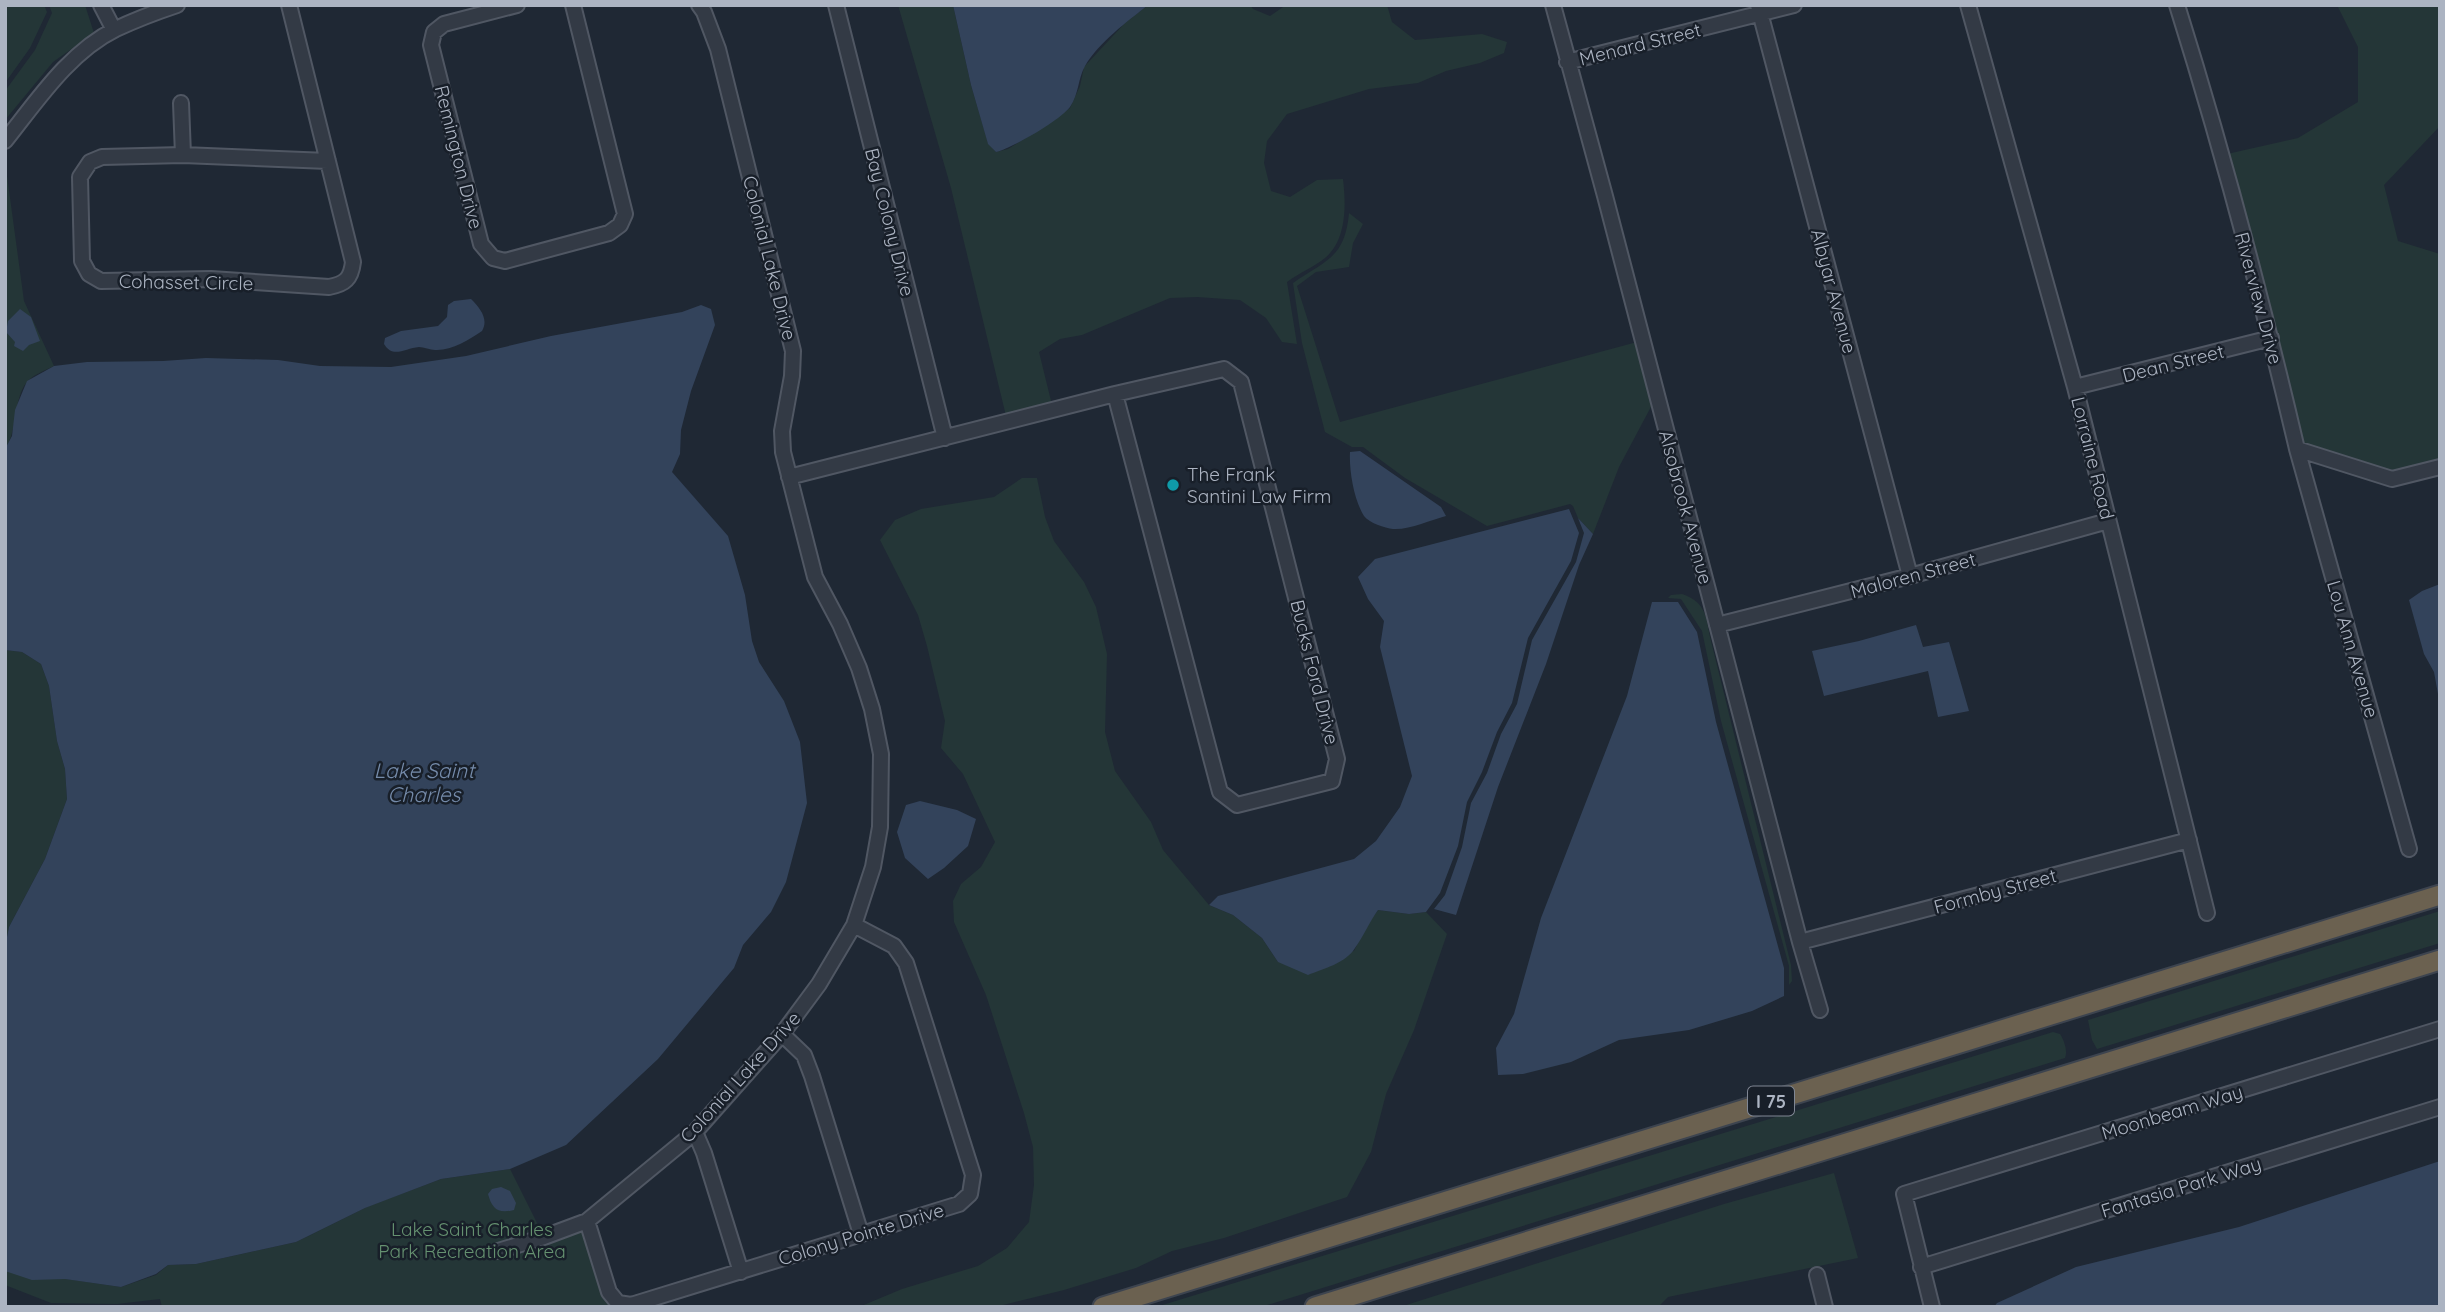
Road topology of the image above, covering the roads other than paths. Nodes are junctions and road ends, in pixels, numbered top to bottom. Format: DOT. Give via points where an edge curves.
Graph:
graph roads {
  1 [pos="101,5"];
  2 [pos="177,5"];
  3 [pos="289,5"];
  4 [pos="517,5"];
  5 [pos="573,5"];
  6 [pos="699,5"];
  7 [pos="836,5"];
  8 [pos="1553,5"];
  9 [pos="1794,5"];
  10 [pos="1968,5"];
  11 [pos="2177,5"];
  12 [pos="1759,9"];
  13 [pos="114,30"];
  14 [pos="1567,62"];
  15 [pos="181,103"];
  16 [pos="5,141"];
  17 [pos="183,155"];
  18 [pos="328,161"];
  19 [pos="2271,338"];
  20 [pos="2075,387"];
  21 [pos="1115,394"];
  22 [pos="945,438"];
  23 [pos="2297,449"];
  24 [pos="2440,467"];
  25 [pos="789,477"];
  26 [pos="2108,521"];
  27 [pos="1910,576"];
  28 [pos="1717,625"];
  29 [pos="2189,840"];
  30 [pos="2409,849"];
  31 [pos="2440,895"];
  32 [pos="2207,913"];
  33 [pos="854,925"];
  34 [pos="1800,942"];
  35 [pos="2440,960"];
  36 [pos="1821,1010"];
  37 [pos="2440,1030"];
  38 [pos="782,1034"];
  39 [pos="2440,1107"];
  40 [pos="695,1132"];
  41 [pos="586,1221"];
  42 [pos="861,1234"];
  43 [pos="498,1251"];
  44 [pos="1921,1267"];
  45 [pos="741,1272"];
  46 [pos="1817,1275"];
  47 [pos="1102,1307"];
  48 [pos="1315,1307"];
  49 [pos="1825,1307"];
  50 [pos="1932,1307"];
  1 -- 13 [label="street"];
  2 -- 13 [label="street"];
  3 -- 18 [label="street, Cohasset Circle"];
  4 -- 5 [label="street, Remington Drive" via="444,24 434,32 431,45 481,244 492,258 505,261 609,233 625,214"];
  6 -- 25 [label="street, Colonial Lake Drive" via="718,49 793,351 782,430"];
  7 -- 22 [label="street, Bay Colony Drive"];
  8 -- 14 [label="street, Alsobrook Avenue"];
  9 -- 12 [label="street, Menard Street"];
  10 -- 20 [label="street, Lorraine Road"];
  11 -- 19 [label="street, Riverview Drive"];
  12 -- 14 [label="street, Menard Street"];
  12 -- 27 [label="street, Albyar Avenue"];
  13 -- 16 [label="street" via="82,52"];
  14 -- 28 [label="street, Alsobrook Avenue"];
  15 -- 17 [label="street"];
  17 -- 18 [label="street, Cohasset Circle"];
  17 -- 18 [label="street, Cohasset Circle" via="102,157 90,162 80,177 82,261 89,274 101,281 211,279 343,285 352,275 353,262"];
  19 -- 20 [label="street, Dean Street"];
  19 -- 23 [label="street, Riverview Drive"];
  20 -- 26 [label="street, Lorraine Road"];
  21 -- 21 [label="street, Bucks Ford Drive" via="1224,369 1241,382 1336,759 1332,781 1237,805 1220,792"];
  21 -- 22 [label="street, Bucks Ford Drive"];
  22 -- 25 [label="street, Bucks Ford Drive"];
  23 -- 24 [label="street" via="2392,479"];
  23 -- 30 [label="street, Lou Ann Avenue"];
  25 -- 33 [label="street, Colonial Lake Drive" via="815,577 859,668 881,754 880,827"];
  26 -- 27 [label="street, Maloren Street"];
  26 -- 29 [label="street, Lorraine Road"];
  27 -- 28 [label="street, Maloren Street"];
  28 -- 34 [label="street, Alsobrook Avenue"];
  29 -- 32 [label="street, Lorraine Road"];
  29 -- 34 [label="street, Formby Street"];
  31 -- 47 [label="highway, I 75"];
  33 -- 38 [label="street, Colonial Lake Drive"];
  33 -- 42 [label="street, Colony Pointe Drive" via="894,946 906,963 973,1175 970,1194 959,1204"];
  34 -- 36 [label="street, Alsobrook Avenue"];
  35 -- 48 [label="highway"];
  37 -- 44 [label="street, Moonbeam Way" via="1904,1194"];
  38 -- 40 [label="street, Colonial Lake Drive"];
  38 -- 42 [label="street" via="804,1055"];
  39 -- 44 [label="street, Fantasia Park Way"];
  40 -- 41 [label="street, Colonial Lake Drive"];
  40 -- 45 [label="street"];
  41 -- 43 [label="street, Colonial Lake Drive"];
  41 -- 45 [label="street, Colony Pointe Drive" via="609,1292 618,1303 631,1304"];
  42 -- 45 [label="street, Colony Pointe Drive"];
  44 -- 50 [label="street"];
  46 -- 49 [label="street"];
}
